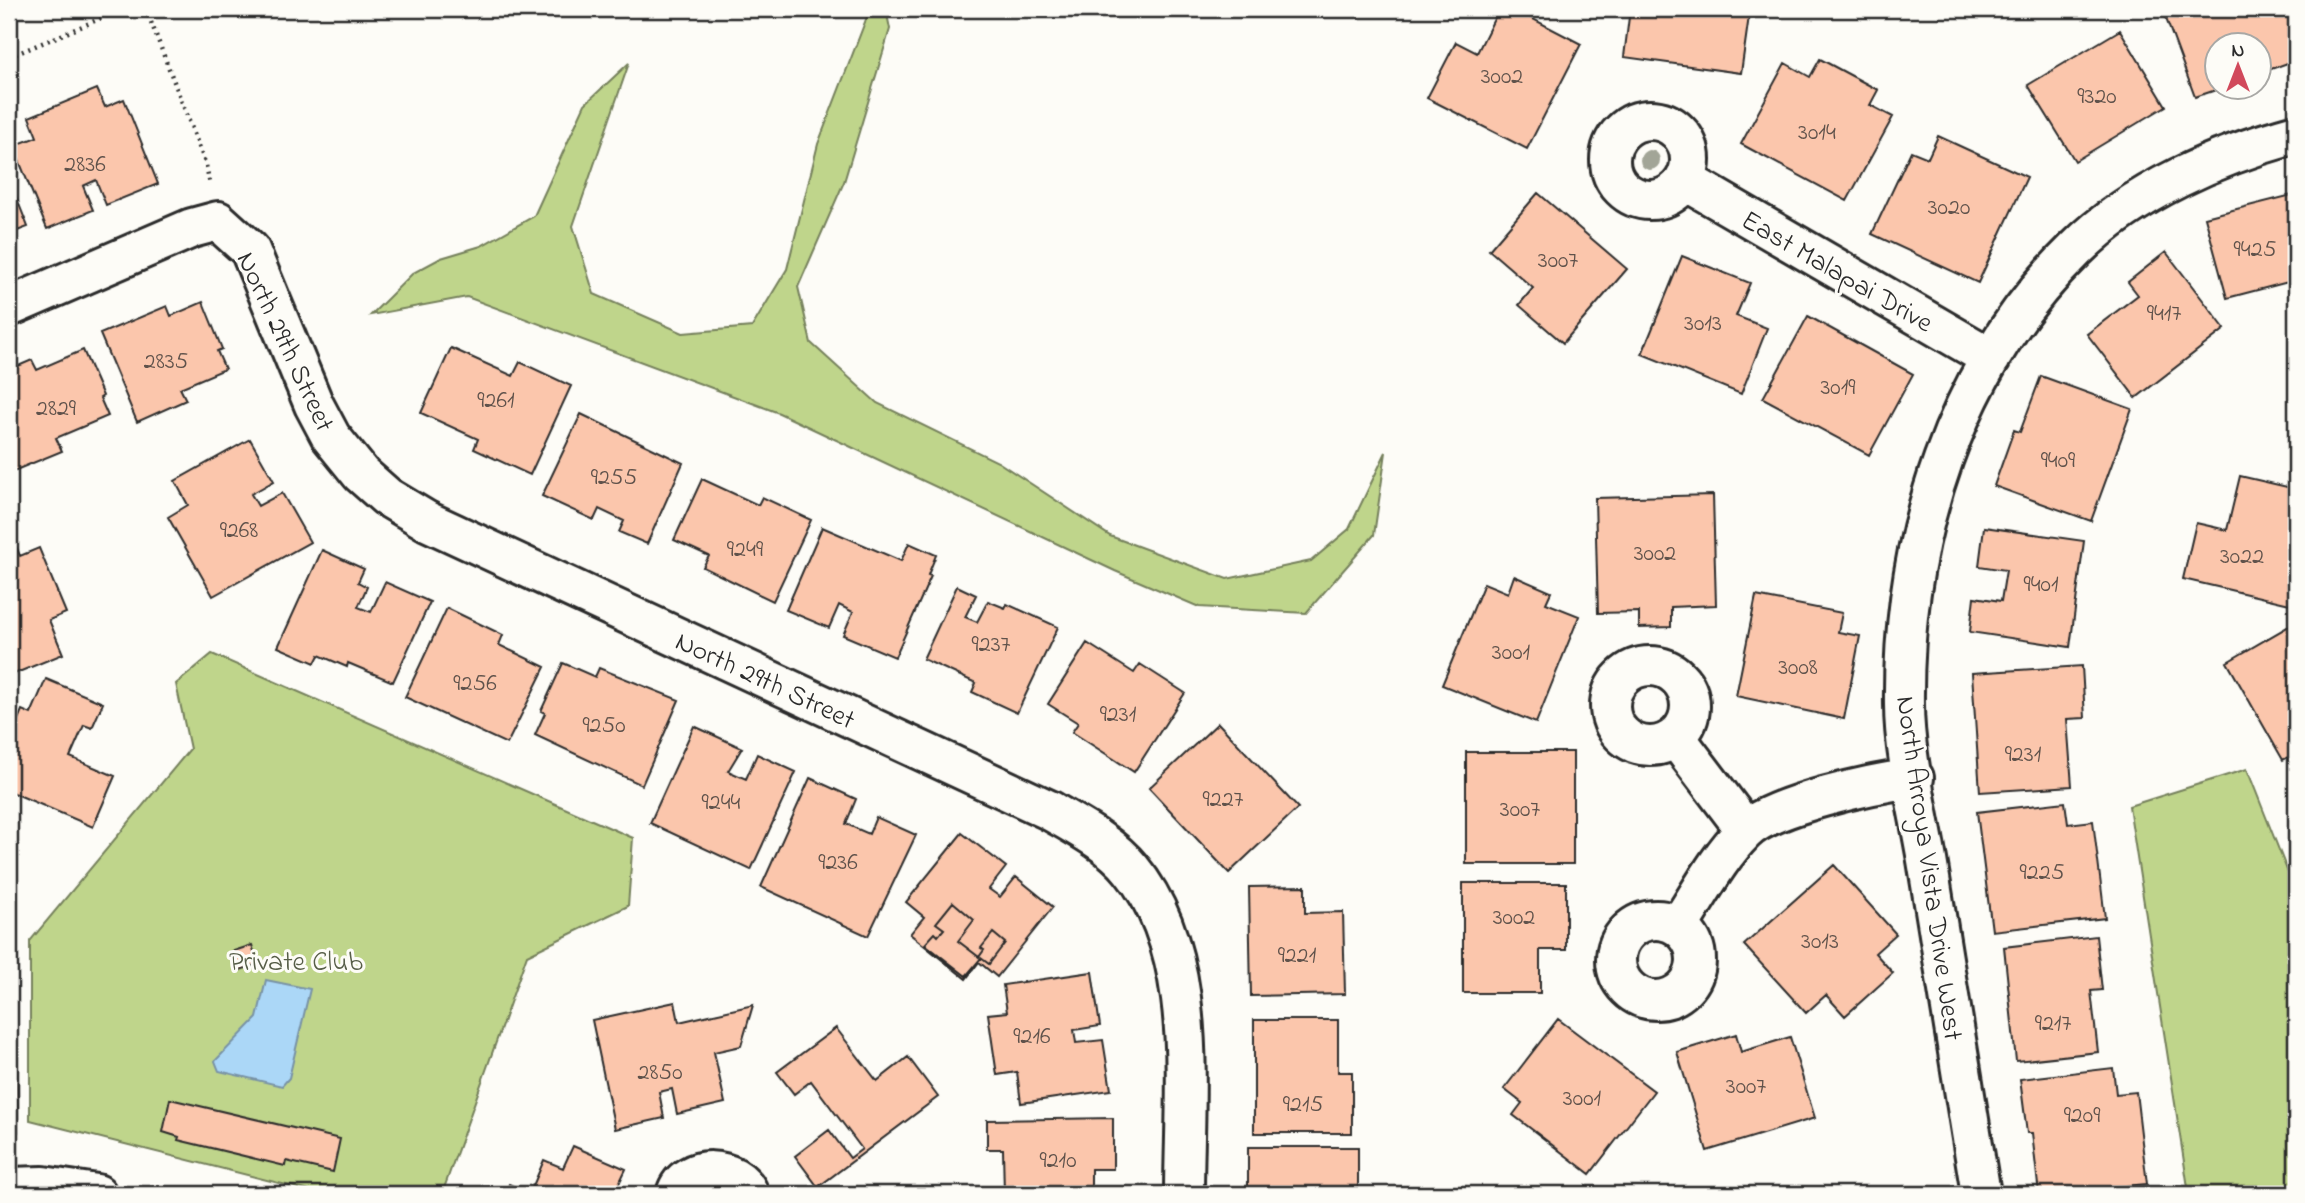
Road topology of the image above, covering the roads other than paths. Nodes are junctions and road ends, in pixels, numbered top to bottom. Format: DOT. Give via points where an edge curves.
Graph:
graph roads {
  1 [pos="2296,134"];
  2 [pos="1686,181"];
  3 [pos="9,307"];
  4 [pos="1990,358"];
  5 [pos="1676,738"];
  6 [pos="1914,778"];
  7 [pos="1745,829"];
  8 [pos="1679,925"];
  9 [pos="9,1187"];
  10 [pos="97,1194"];
  11 [pos="676,1194"];
  12 [pos="749,1194"];
  13 [pos="1185,1194"];
  14 [pos="1980,1194"];
  1 -- 4 [label="street, North Arroya Vista Drive West" via="2223,157 2128,209 2077,247 2026,305"];
  2 -- 4 [label="street, East Malapai Drive"];
  3 -- 13 [label="street, North 29th Street" via="218,221 250,250 331,437 387,497 427,521 1049,810 1095,836 1131,869 1160,915 1176,959 1183,1031"];
  4 -- 6 [label="street, North Arroya Vista Drive West" via="1961,408 1936,476 1913,568 1903,708"];
  5 -- 7 [label="street"];
  6 -- 7 [label="street" via="1791,807"];
  6 -- 14 [label="street, North Arroya Vista Drive West"];
  7 -- 8 [label="street"];
  9 -- 10 [label="street" via="43,1186"];
  11 -- 12 [label="street" via="678,1187 698,1172 724,1171 746,1185"];
}
